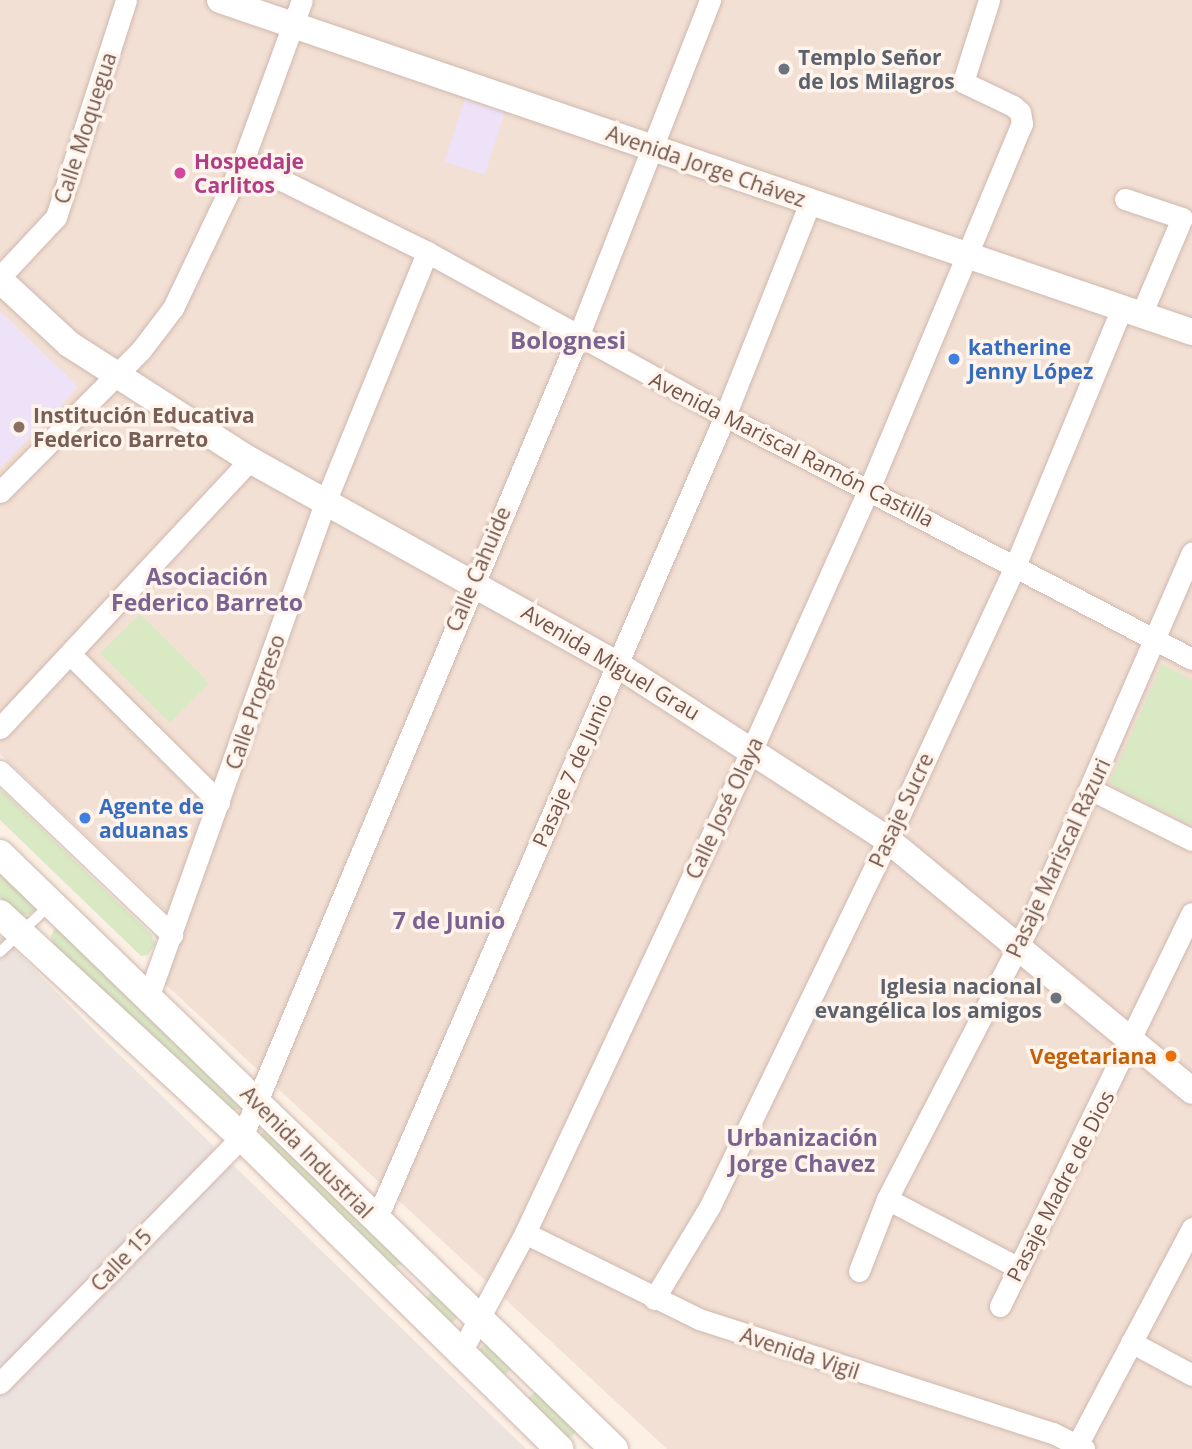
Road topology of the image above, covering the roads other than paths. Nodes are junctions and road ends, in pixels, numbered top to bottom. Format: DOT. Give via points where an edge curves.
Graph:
graph roads {
  1 [pos="126,0"];
  2 [pos="220,0"];
  3 [pos="302,0"];
  4 [pos="989,0"];
  5 [pos="705,1"];
  6 [pos="293,25"];
  7 [pos="655,149"];
  8 [pos="243,161"];
  9 [pos="1125,199"];
  10 [pos="810,202"];
  11 [pos="427,252"];
  12 [pos="970,256"];
  13 [pos="0,278"];
  14 [pos="1132,312"];
  15 [pos="1192,332"];
  16 [pos="578,337"];
  17 [pos="113,374"];
  18 [pos="724,416"];
  19 [pos="250,460"];
  20 [pos="869,489"];
  21 [pos="0,492"];
  22 [pos="326,500"];
  23 [pos="1192,553"];
  24 [pos="1015,566"];
  25 [pos="472,580"];
  26 [pos="1153,639"];
  27 [pos="71,655"];
  28 [pos="1192,659"];
  29 [pos="618,665"];
  30 [pos="0,729"];
  31 [pos="752,749"];
  32 [pos="0,771"];
  33 [pos="1092,790"];
  34 [pos="219,802"];
  35 [pos="888,840"];
  36 [pos="1192,840"];
  37 [pos="0,854"];
  38 [pos="51,904"];
  39 [pos="1192,913"];
  40 [pos="6,933"];
  41 [pos="172,935"];
  42 [pos="1018,944"];
  43 [pos="148,998"];
  44 [pos="1132,1041"];
  45 [pos="1192,1091"];
  46 [pos="257,1103"];
  47 [pos="242,1137"];
  48 [pos="887,1199"];
  49 [pos="376,1220"];
  50 [pos="1192,1228"];
  51 [pos="525,1233"];
  52 [pos="1019,1268"];
  53 [pos="425,1269"];
  54 [pos="859,1270"];
  55 [pos="401,1294"];
  56 [pos="654,1299"];
  57 [pos="1000,1306"];
  58 [pos="479,1322"];
  59 [pos="1131,1342"];
  60 [pos="461,1352"];
  61 [pos="531,1371"];
  62 [pos="1192,1375"];
  63 [pos="0,1383"];
  64 [pos="508,1398"];
  65 [pos="600,1444"];
  66 [pos="1078,1448"];
  67 [pos="559,1449"];
  1 -- 13 [label="street, Calle Moquegua" via="56,217"];
  2 -- 6 [label="street, Avenida Jorge Chávez"];
  3 -- 6 [label="street"];
  4 -- 12 [label="street, Calle José Olaya" via="964,77 967,87 1013,106 1020,112 1022,124"];
  5 -- 7 [label="street, Calle Cahuide"];
  6 -- 7 [label="street, Avenida Jorge Chávez"];
  6 -- 8 [label="street"];
  7 -- 10 [label="street, Avenida Jorge Chávez"];
  7 -- 16 [label="street, Calle Cahuide"];
  8 -- 11 [label="street, Avenida Mariscal Ramón Castilla"];
  8 -- 17 [label="street" via="173,308 141,350"];
  9 -- 14 [label="street, Pasaje Sucre" via="1182,218"];
  10 -- 12 [label="street, Avenida Jorge Chávez"];
  10 -- 18 [label="street, Pasaje 7 de Junio"];
  11 -- 16 [label="street, Avenida Mariscal Ramón Castilla"];
  11 -- 22 [label="street, Calle Progreso"];
  12 -- 14 [label="street, Avenida Jorge Chávez"];
  12 -- 20 [label="street, Calle José Olaya"];
  13 -- 17 [label="street, Avenida Miguel Grau" via="69,344"];
  14 -- 15 [label="street, Avenida Jorge Chávez"];
  14 -- 24 [label="street, Pasaje Sucre"];
  16 -- 18 [label="street, Avenida Mariscal Ramón Castilla"];
  16 -- 25 [label="street, Calle Cahuide"];
  17 -- 19 [label="street, Avenida Miguel Grau"];
  17 -- 21 [label="street"];
  18 -- 20 [label="street, Avenida Mariscal Ramón Castilla"];
  18 -- 29 [label="street, Pasaje 7 de Junio"];
  19 -- 22 [label="street, Avenida Miguel Grau"];
  19 -- 27 [label="street"];
  20 -- 24 [label="street, Avenida Mariscal Ramón Castilla"];
  20 -- 31 [label="street, Calle José Olaya"];
  22 -- 25 [label="street, Avenida Miguel Grau"];
  22 -- 34 [label="street, Calle Progreso"];
  23 -- 26 [label="street, Pasaje Mariscal Rázuri"];
  24 -- 26 [label="street, Avenida Mariscal Ramón Castilla"];
  24 -- 35 [label="street, Pasaje Sucre"];
  25 -- 29 [label="street, Avenida Miguel Grau"];
  25 -- 46 [label="street, Calle Cahuide"];
  26 -- 28 [label="street, Avenida Mariscal Ramón Castilla"];
  26 -- 33 [label="street, Pasaje Mariscal Rázuri"];
  27 -- 30 [label="street"];
  27 -- 34 [label="street"];
  29 -- 31 [label="street, Avenida Miguel Grau"];
  29 -- 49 [label="street, Pasaje 7 de Junio"];
  31 -- 35 [label="street, Avenida Miguel Grau"];
  31 -- 51 [label="street, Calle José Olaya"];
  32 -- 41 [label="street"];
  33 -- 36 [label="street"];
  33 -- 42 [label="street, Pasaje Mariscal Rázuri"];
  34 -- 41 [label="street, Calle Progreso"];
  35 -- 42 [label="street, Avenida Miguel Grau"];
  35 -- 56 [label="street, Pasaje Sucre" via="710,1206"];
  37 -- 38 [label="main road, Avenida Industrial"];
  38 -- 40 [label="lane"];
  38 -- 43 [label="main road, Avenida Industrial"];
  39 -- 44 [label="street, Pasaje Madre de Dios"];
  40 -- 47 [label="main road, Avenida Industrial"];
  41 -- 43 [label="street, Calle Progreso"];
  42 -- 44 [label="street, Avenida Miguel Grau"];
  42 -- 48 [label="street, Pasaje Mariscal Rázuri"];
  43 -- 46 [label="main road, Avenida Industrial"];
  44 -- 45 [label="street, Avenida Miguel Grau"];
  44 -- 52 [label="street, Pasaje Madre de Dios"];
  46 -- 47 [label="street, Calle Cahuide"];
  46 -- 49 [label="main road, Avenida Industrial"];
  47 -- 55 [label="main road, Avenida Industrial"];
  47 -- 63 [label="street, Calle 15"];
  48 -- 52 [label="street"];
  48 -- 54 [label="street, Pasaje Mariscal Rázuri"];
  49 -- 53 [label="main road, Avenida Industrial"];
  50 -- 59 [label="street"];
  51 -- 56 [label="street, Avenida Vigil"];
  51 -- 58 [label="street, Calle José Olaya"];
  52 -- 57 [label="street, Pasaje Madre de Dios"];
  53 -- 55 [label="main road"];
  53 -- 58 [label="main road, Avenida Industrial"];
  55 -- 60 [label="main road, Avenida Industrial"];
  56 -- 66 [label="street, Avenida Vigil" via="746,1337 956,1401"];
  58 -- 60 [label="street, Calle José Olaya"];
  58 -- 61 [label="main road, Avenida Industrial"];
  59 -- 62 [label="street"];
  59 -- 66 [label="street"];
  60 -- 64 [label="main road, Avenida Industrial"];
  61 -- 64 [label="main road"];
  61 -- 65 [label="main road, Avenida Industrial"];
  64 -- 67 [label="main road, Avenida Industrial"];
}
